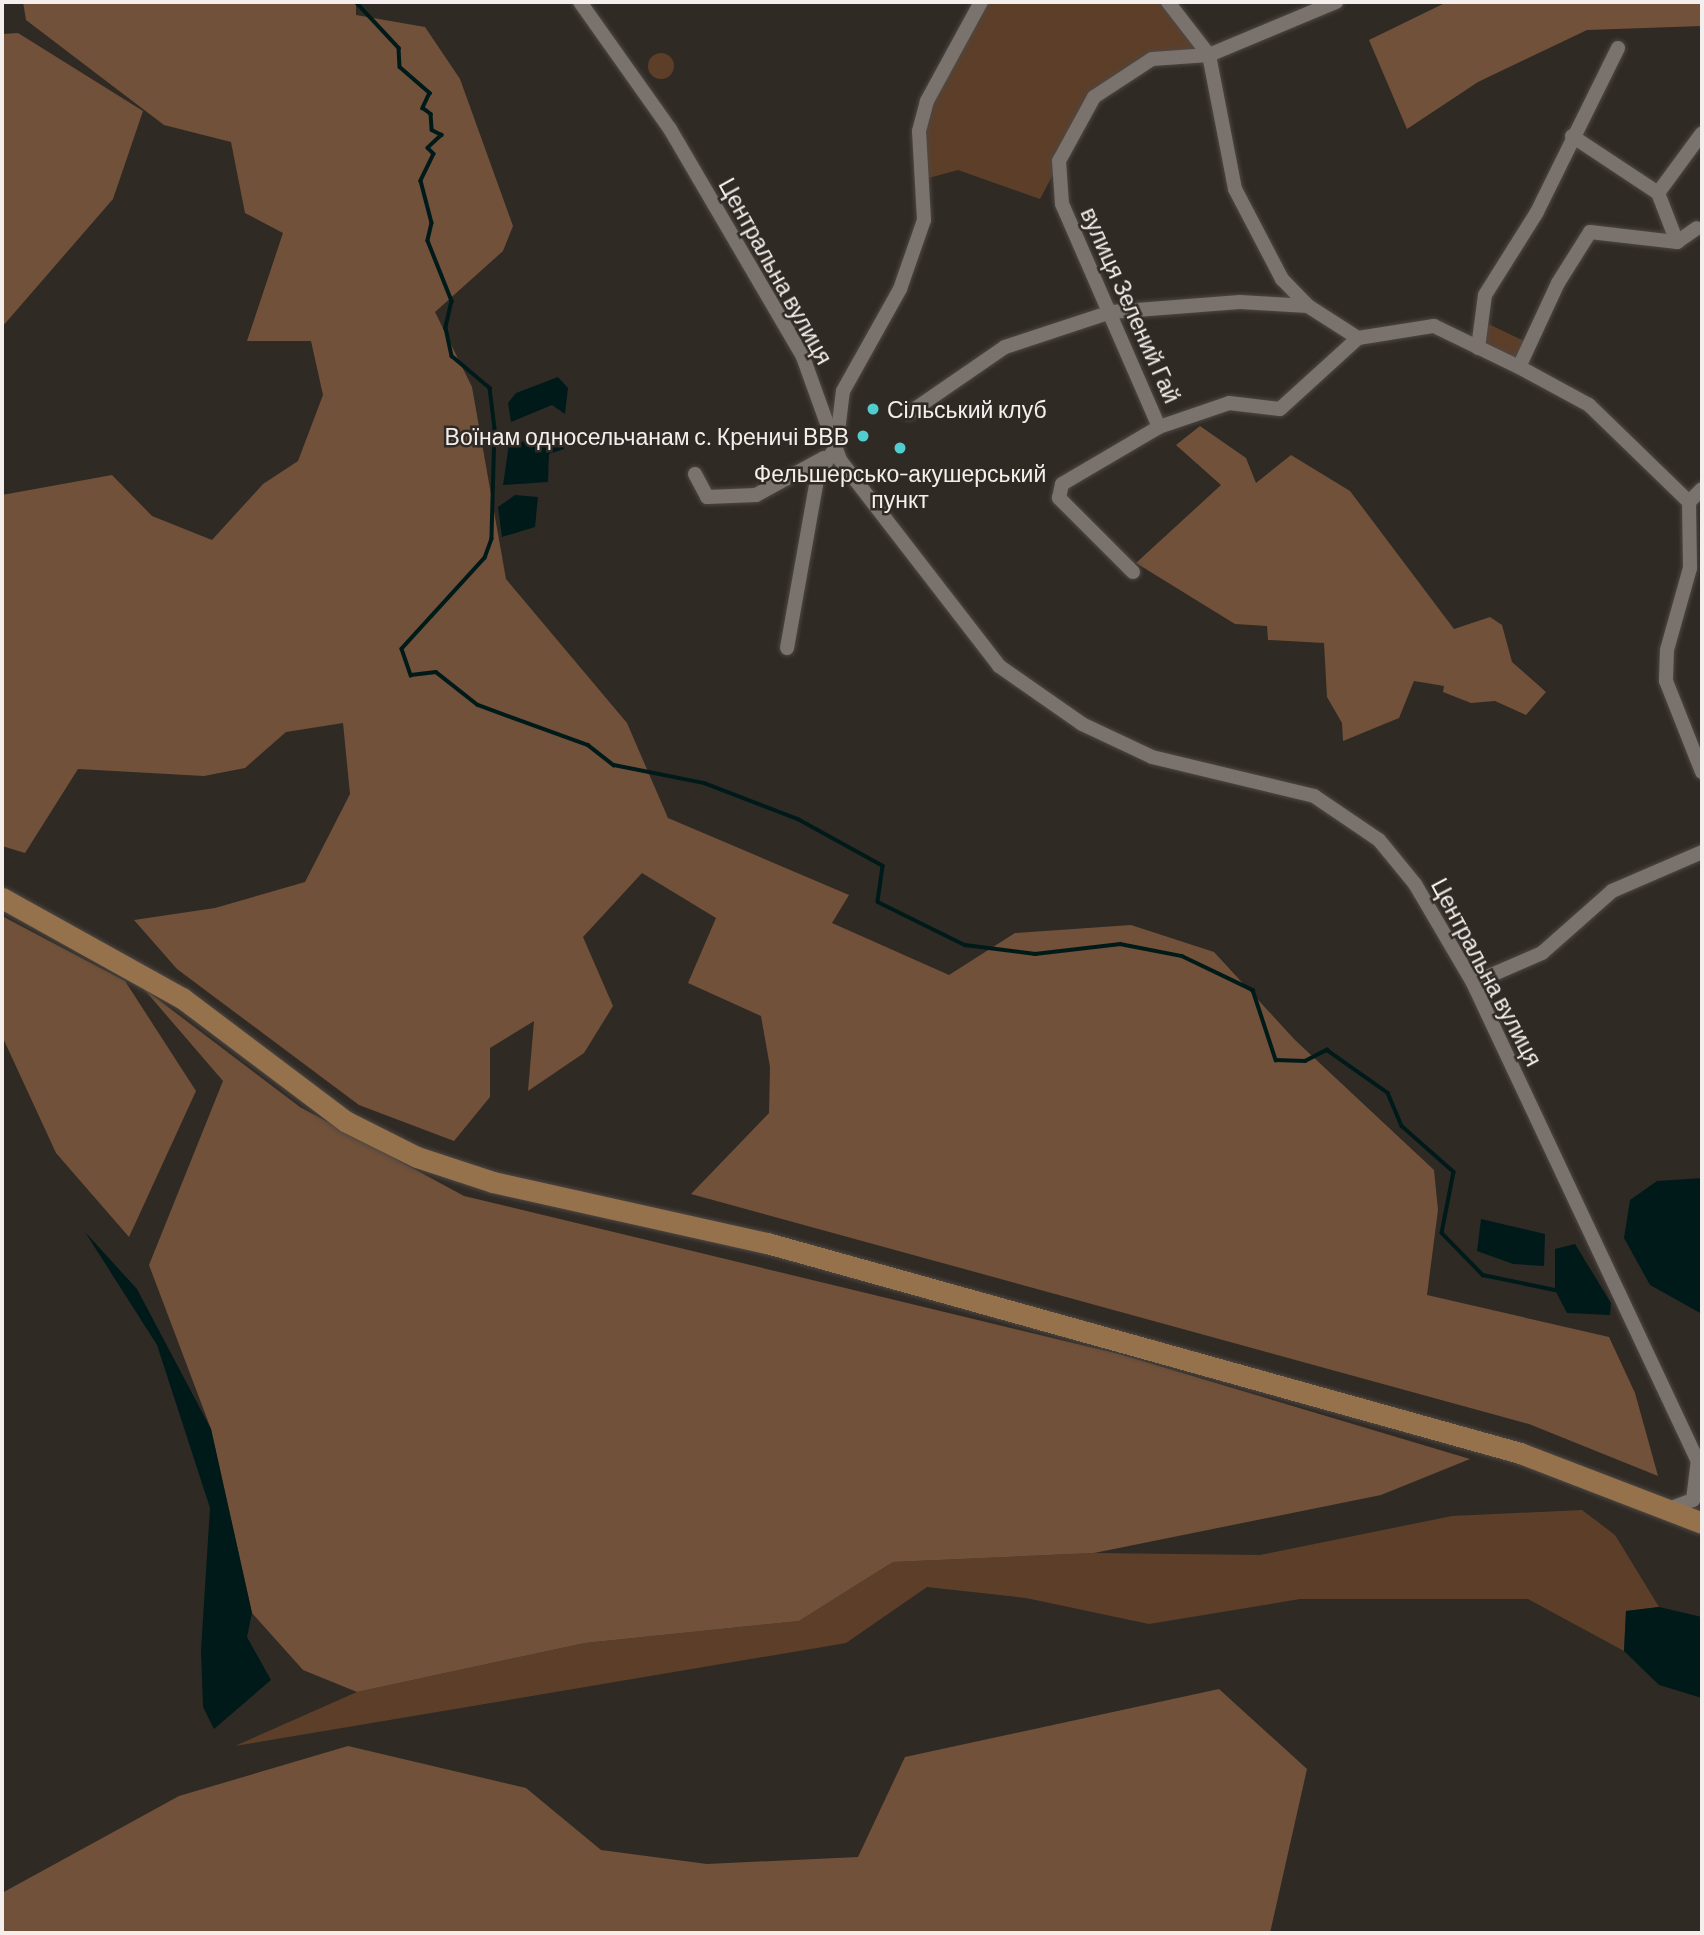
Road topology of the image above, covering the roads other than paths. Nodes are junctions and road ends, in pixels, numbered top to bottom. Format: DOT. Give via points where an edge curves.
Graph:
graph roads {
  1 [pos="580,2"];
  2 [pos="981,2"];
  3 [pos="1168,2"];
  4 [pos="1336,2"];
  5 [pos="1618,48"];
  6 [pos="1209,55"];
  7 [pos="1702,133"];
  8 [pos="1572,136"];
  9 [pos="1658,193"];
  10 [pos="1697,228"];
  11 [pos="1677,242"];
  12 [pos="1308,306"];
  13 [pos="1111,312"];
  14 [pos="1358,338"];
  15 [pos="1478,348"];
  16 [pos="1519,367"];
  17 [pos="909,414"];
  18 [pos="1158,427"];
  19 [pos="836,447"];
  20 [pos="695,474"];
  21 [pos="1702,489"];
  22 [pos="1689,502"];
  23 [pos="1133,572"];
  24 [pos="787,648"];
  25 [pos="1702,772"];
  26 [pos="1702,852"];
  27 [pos="2,898"];
  28 [pos="1473,983"];
  29 [pos="1700,1465"];
  30 [pos="1668,1509"];
  31 [pos="1702,1523"];
  1 -- 19 [label="street, Центральна вулиця" via="670,129 803,357"];
  2 -- 19 [label="street" via="927,101 919,131 924,220 900,289 843,391"];
  3 -- 6 [label="street"];
  4 -- 6 [label="street, вулиця Зелений Гай"];
  5 -- 8 [label="street"];
  6 -- 12 [label="street" via="1235,189 1282,279"];
  6 -- 13 [label="street, вулиця Зелений Гай" via="1152,59 1094,97 1059,162 1062,204"];
  7 -- 9 [label="street"];
  8 -- 9 [label="street"];
  8 -- 15 [label="street" via="1537,212 1485,295"];
  9 -- 11 [label="street"];
  10 -- 11 [label="street"];
  11 -- 16 [label="street" via="1590,232 1558,283"];
  12 -- 13 [label="street" via="1240,302"];
  12 -- 14 [label="street"];
  13 -- 17 [label="street" via="1006,347"];
  13 -- 18 [label="street, вулиця Зелений Гай"];
  14 -- 15 [label="street" via="1434,326"];
  14 -- 18 [label="street" via="1280,408 1229,402"];
  15 -- 16 [label="street"];
  16 -- 22 [label="street" via="1589,405"];
  18 -- 23 [label="street" via="1062,484 1059,498"];
  19 -- 20 [label="street" via="811,470 757,495 707,497"];
  19 -- 24 [label="street" via="818,474"];
  19 -- 28 [label="street, Центральна вулиця" via="999,666 1082,724 1152,757 1314,796 1355,819 1415,884"];
  21 -- 22 [label="street"];
  22 -- 25 [label="street" via="1690,568 1667,650 1666,681"];
  26 -- 28 [label="street" via="1612,891 1542,953"];
  27 -- 30 [label="main road" via="182,998 345,1121 417,1157 493,1182 767,1243 1506,1449"];
  28 -- 29 [label="street, Центральна вулиця"];
  29 -- 30 [label="street" via="1693,1500"];
  30 -- 31 [label="main road"];
}
